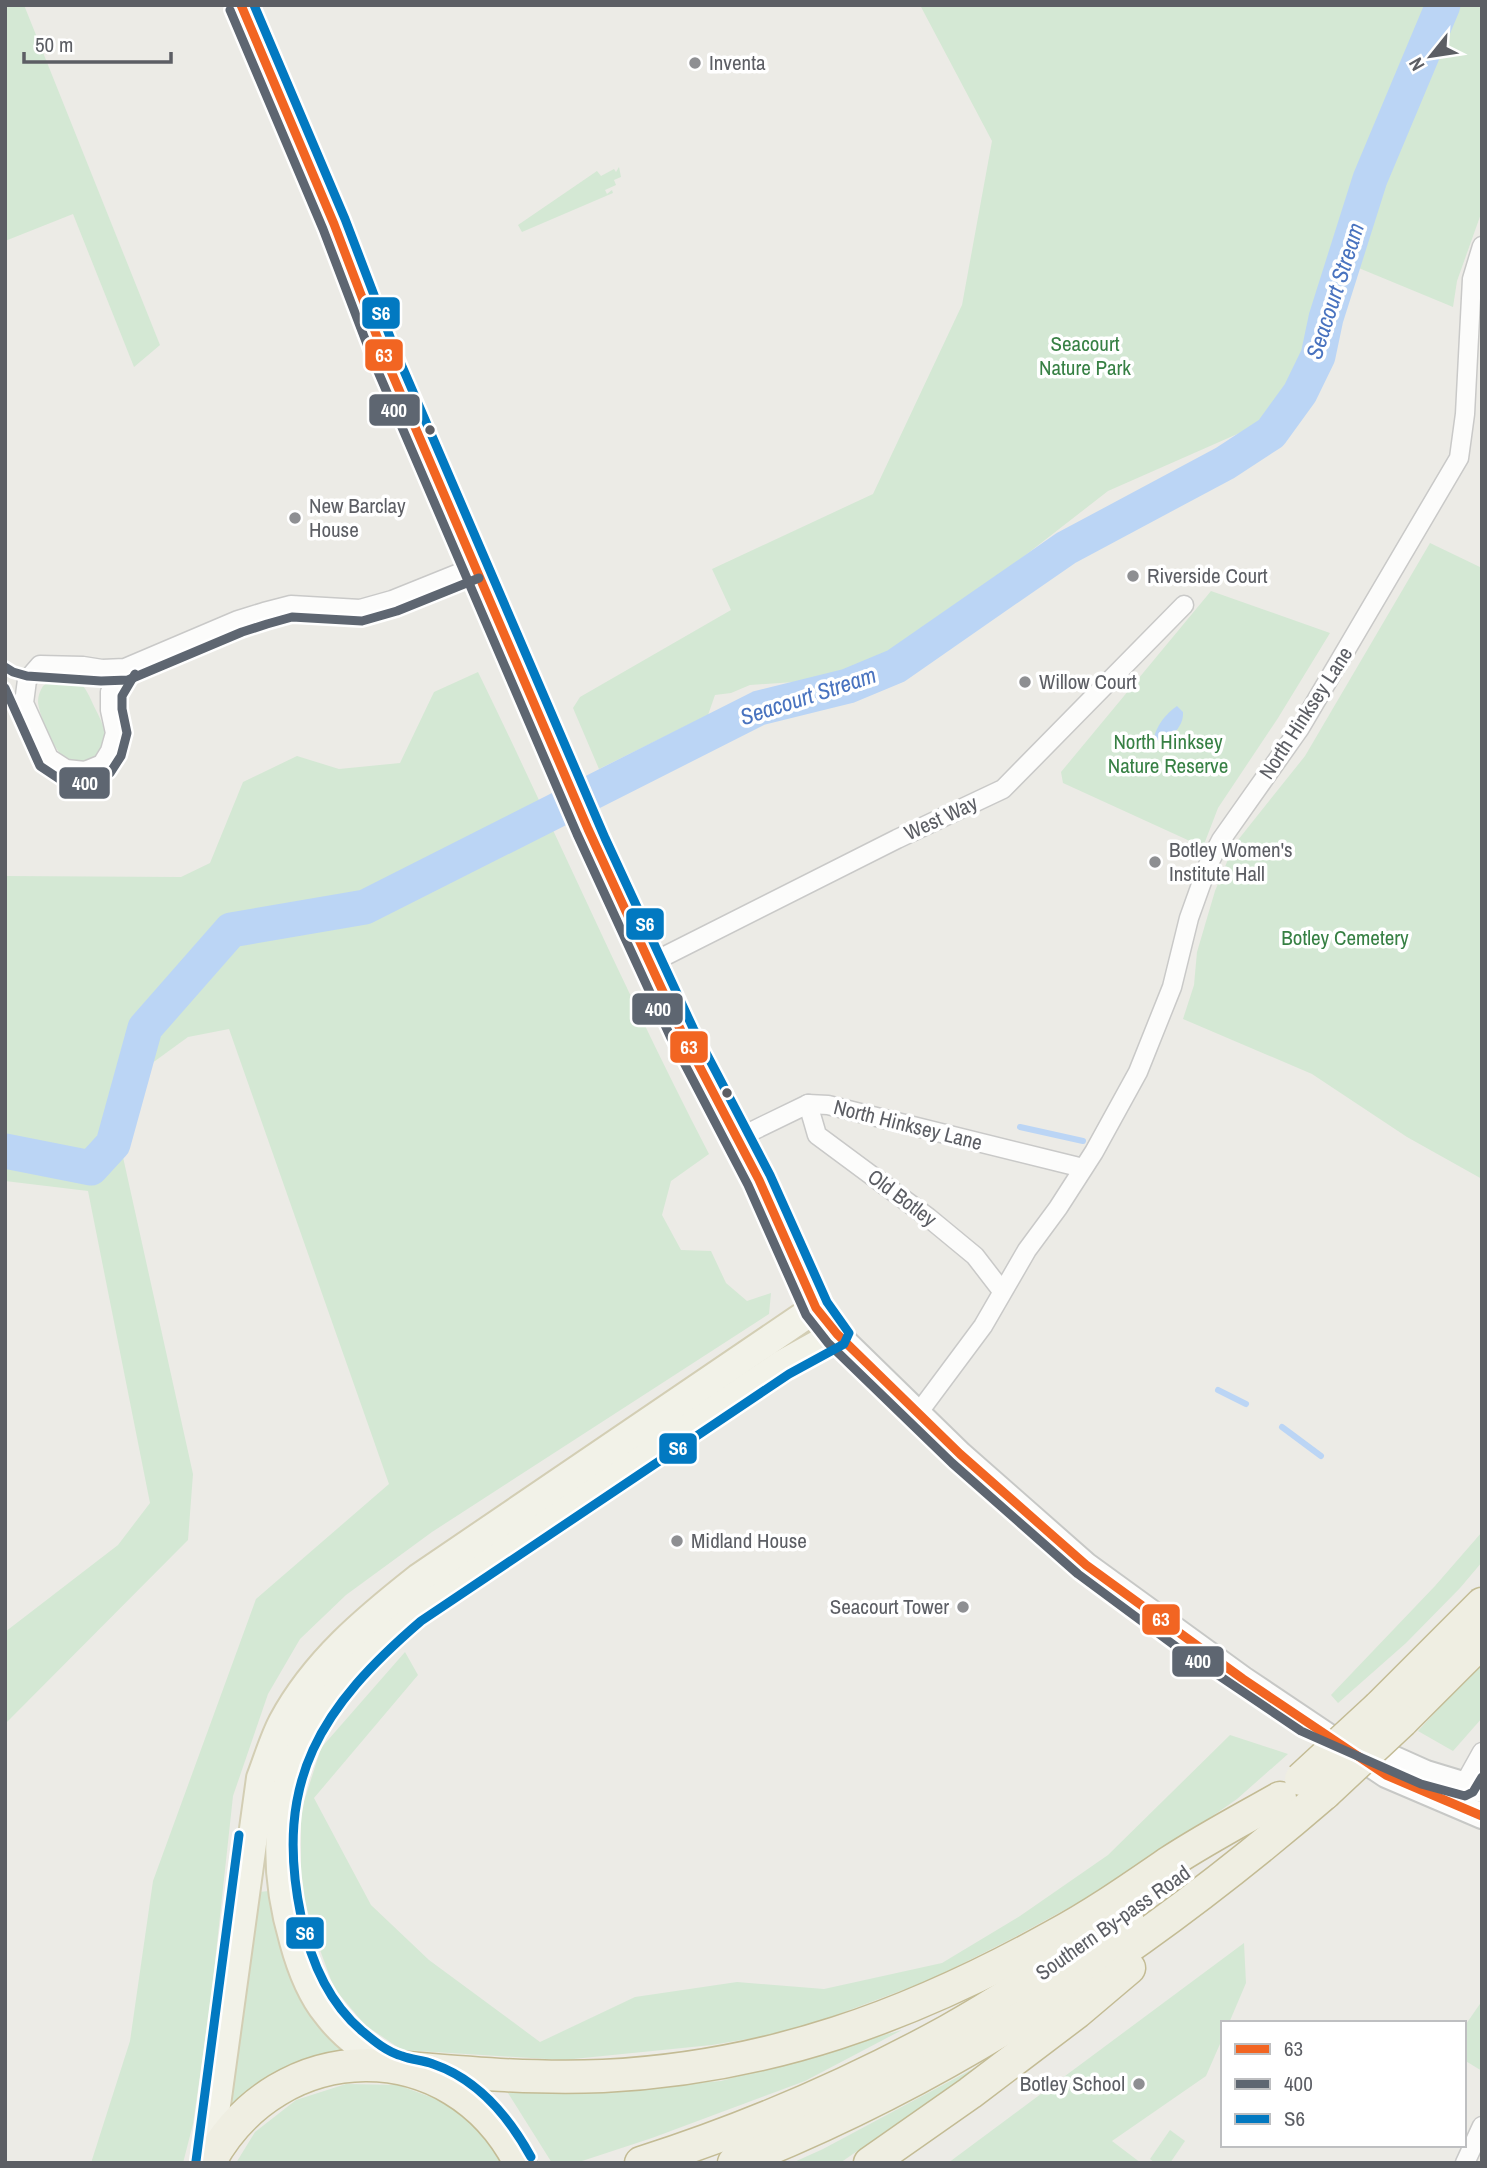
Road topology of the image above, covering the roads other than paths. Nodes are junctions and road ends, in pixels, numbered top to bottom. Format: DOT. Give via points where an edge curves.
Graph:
graph roads {
  1 [pos="241,5"];
  2 [pos="1482,246"];
  3 [pos="474,567"];
  4 [pos="1184,605"];
  5 [pos="125,668"];
  6 [pos="649,964"];
  7 [pos="808,1104"];
  8 [pos="738,1138"];
  9 [pos="1083,1168"];
  10 [pos="1002,1291"];
  11 [pos="816,1308"];
  12 [pos="837,1334"];
  13 [pos="919,1412"];
  14 [pos="1482,1604"];
  15 [pos="1482,1641"];
  16 [pos="1390,1714"];
  17 [pos="1482,1752"];
  18 [pos="1302,1790"];
  19 [pos="1466,1793"];
  20 [pos="1480,1812"];
  21 [pos="1232,1870"];
  22 [pos="395,2067"];
  23 [pos="1482,2126"];
  24 [pos="520,2161"];
  25 [pos="209,2163"];
  26 [pos="641,2163"];
  27 [pos="734,2163"];
  28 [pos="870,2163"];
  29 [pos="1465,2163"];
  1 -- 3 [label="main road"];
  2 -- 9 [label="street, North Hinksey Lane" via="1472,279 1459,458 1300,728 1221,840 1189,918 1172,986 1138,1072"];
  3 -- 5 [label="street" via="360,609 291,605 264,612"];
  3 -- 6 [label="main road"];
  4 -- 6 [label="street, West Way" via="1003,789"];
  5 -- 5 [label="street" via="110,692 115,733 102,764 85,771 66,769 49,758 24,703 27,680 40,665"];
  6 -- 8 [label="main road"];
  7 -- 8 [label="street, North Hinksey Lane"];
  7 -- 9 [label="street, North Hinksey Lane" via="828,1105"];
  7 -- 10 [label="street, Old Botley" via="817,1135 975,1256"];
  8 -- 11 [label="main road"];
  9 -- 10 [label="street, North Hinksey Lane"];
  10 -- 13 [label="street, North Hinksey Lane" via="983,1326"];
  11 -- 12 [label="main road"];
  11 -- 25 [label="main road" via="419,1578 370,1618 312,1676 282,1723 261,1778"];
  12 -- 13 [label="main road"];
  12 -- 22 [label="main road" via="783,1364 414,1611 352,1666 314,1716 295,1759 281,1820 279,1860 289,1922 308,1983 328,2014 365,2049"];
  13 -- 19 [label="main road" via="1086,1565 1243,1679 1307,1720"];
  14 -- 16 [label="highway, Southern By-pass Road"];
  15 -- 16 [label="highway, Southern By-pass Road"];
  16 -- 18 [label="highway, Southern By-pass Road, bridge"];
  17 -- 19 [label="street"];
  18 -- 21 [label="highway, Southern By-pass Road"];
  18 -- 22 [label="highway" via="1172,1861 1099,1910 1010,1960 927,2000 842,2033 758,2056 657,2072 545,2077"];
  18 -- 26 [label="highway, Southern By-pass Road" via="1138,1909 950,2029 796,2106"];
  19 -- 20 [label="main road"];
  21 -- 27 [label="highway, Southern By-pass Road" via="1089,1974 961,2053 853,2110"];
  21 -- 28 [label="highway" via="1077,2012"];
  22 -- 24 [label="highway" via="434,2078 464,2096 501,2131"];
  22 -- 25 [label="highway" via="334,2068 289,2083 244,2115"];
  23 -- 29 [label="street"];
}
